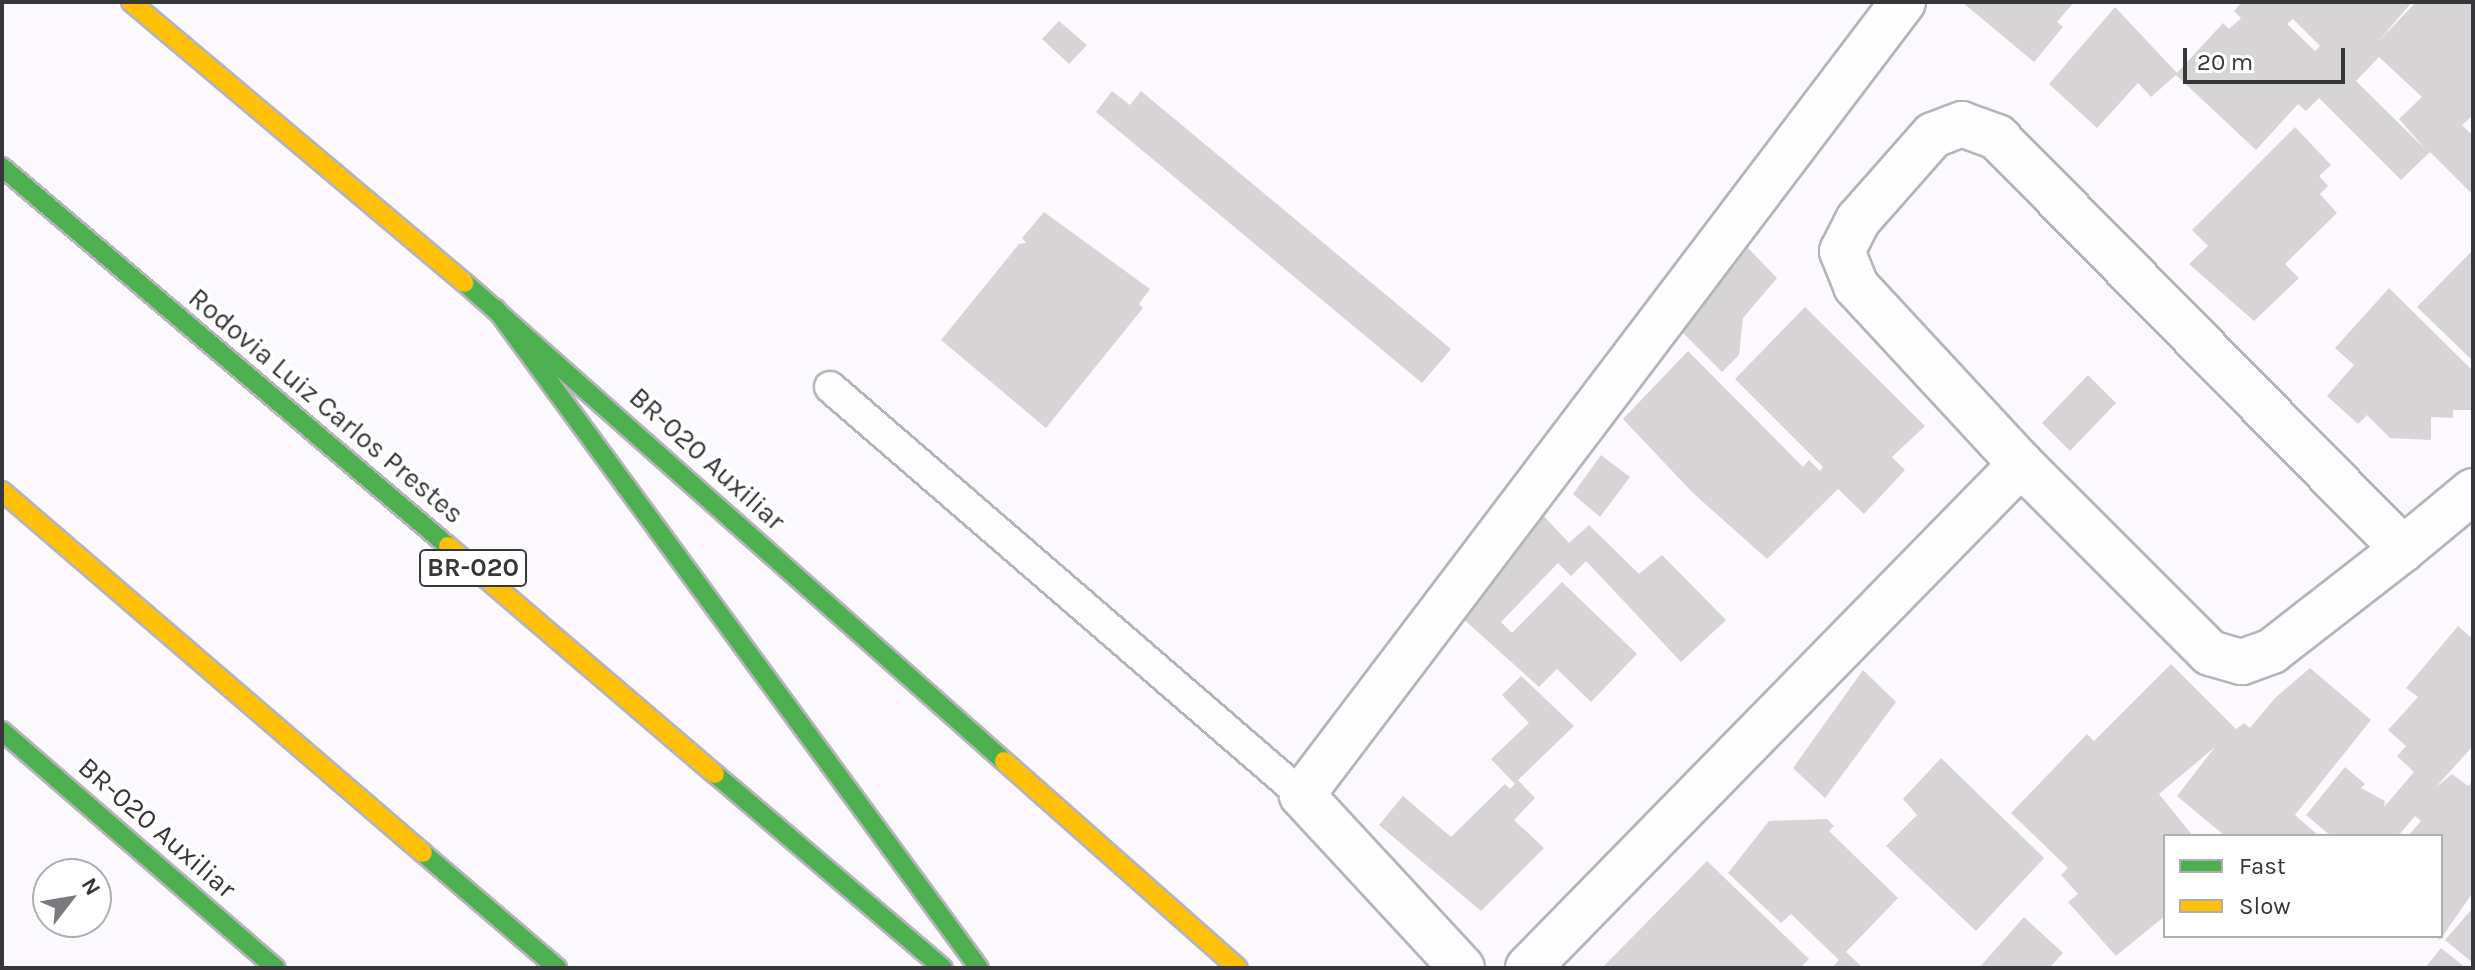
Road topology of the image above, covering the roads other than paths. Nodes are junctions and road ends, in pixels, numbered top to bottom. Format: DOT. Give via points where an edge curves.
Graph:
graph roads {
  1 [pos="131,2"];
  2 [pos="1903,2"];
  3 [pos="2,167"];
  4 [pos="496,309"];
  5 [pos="830,387"];
  6 [pos="2021,464"];
  7 [pos="2,491"];
  8 [pos="2473,491"];
  9 [pos="2403,549"];
  10 [pos="2,731"];
  11 [pos="1302,795"];
  12 [pos="498,917"];
  13 [pos="276,968"];
  14 [pos="539,968"];
  15 [pos="557,968"];
  16 [pos="943,968"];
  17 [pos="979,968"];
  18 [pos="1238,968"];
  19 [pos="1462,968"];
  20 [pos="1528,968"];
  1 -- 4 [label="main road, BR-020 Auxiliar"];
  2 -- 11 [label="street"];
  3 -- 16 [label="main road, Rodovia Luiz Carlos Prestes / BR-020"];
  4 -- 17 [label="main road"];
  4 -- 18 [label="main road, BR-020 Auxiliar"];
  5 -- 11 [label="lane"];
  6 -- 9 [label="street" via="2210,653 2242,662 2272,651"];
  6 -- 9 [label="street" via="1856,286 1842,251 1858,220 1933,135 1962,124 1997,137"];
  6 -- 20 [label="street"];
  7 -- 12 [label="main road"];
  8 -- 9 [label="street"];
  10 -- 13 [label="main road, BR-020 Auxiliar"];
  11 -- 19 [label="street"];
  12 -- 14 [label="main road"];
  12 -- 15 [label="main road"];
}
